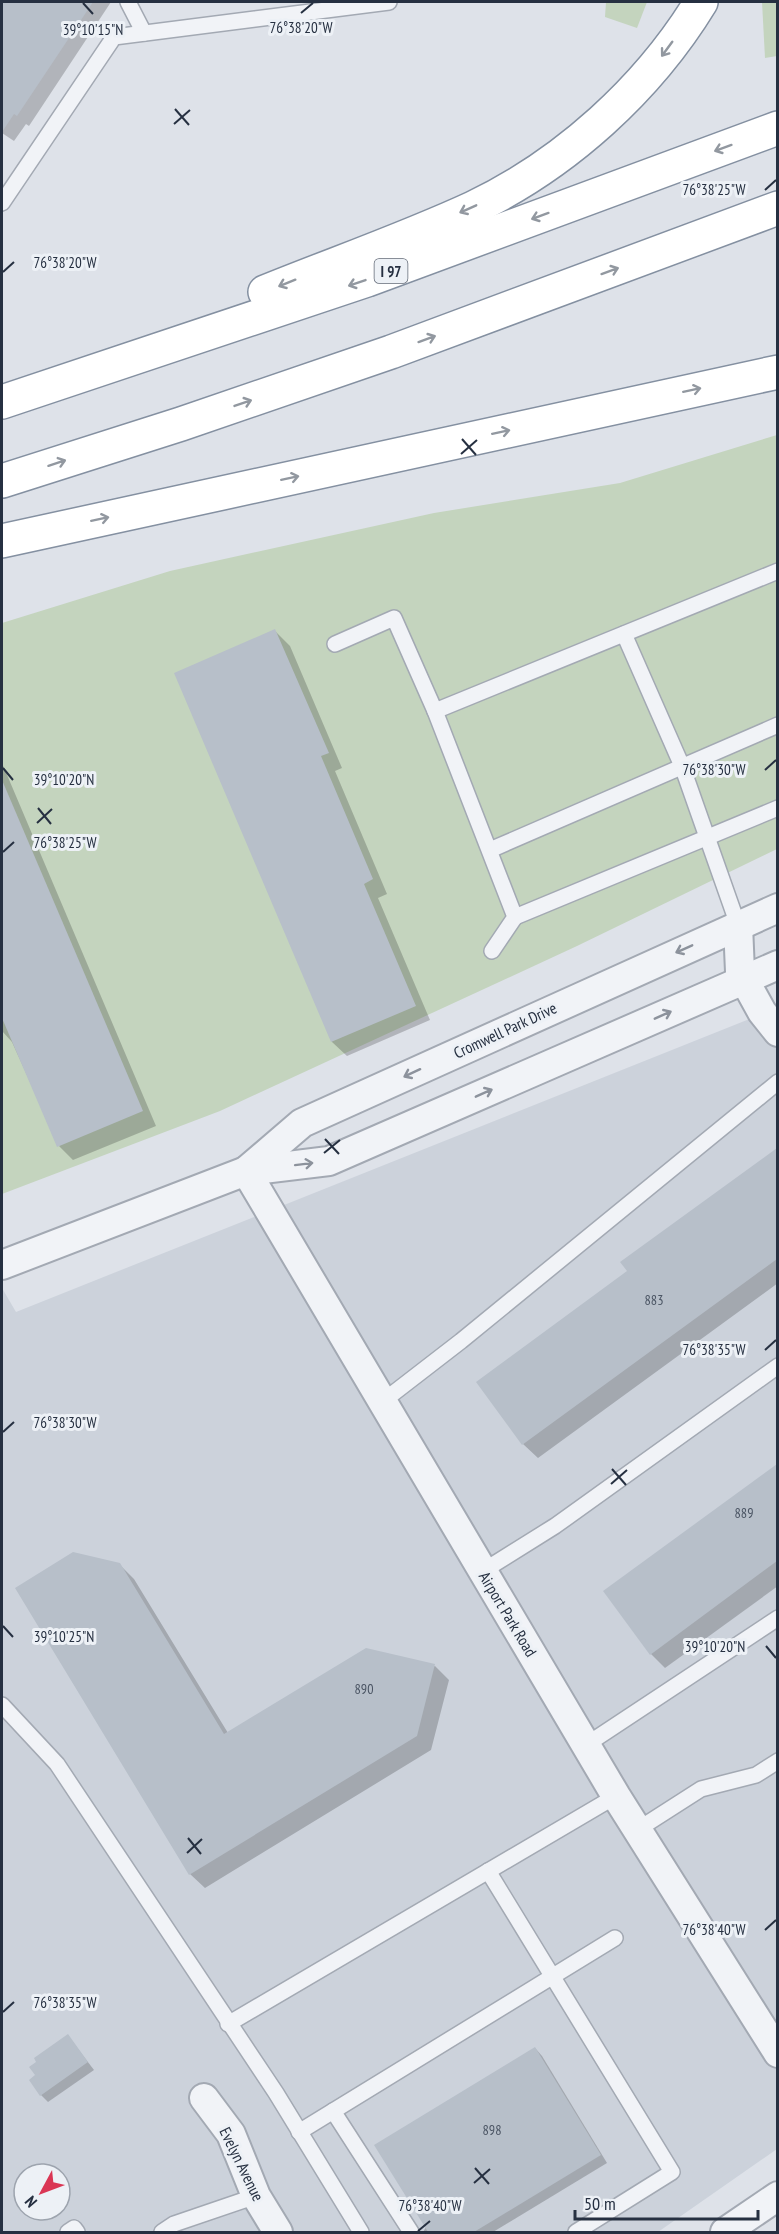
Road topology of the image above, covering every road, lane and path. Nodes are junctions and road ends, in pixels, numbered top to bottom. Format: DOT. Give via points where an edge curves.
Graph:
graph roads {
  1 [pos="128,2"];
  2 [pos="389,2"];
  3 [pos="700,2"];
  4 [pos="144,33"];
  5 [pos="777,128"];
  6 [pos="2,203"];
  7 [pos="777,208"];
  8 [pos="777,372"];
  9 [pos="2,400"];
  10 [pos="2,481"];
  11 [pos="2,541"];
  12 [pos="777,571"];
  13 [pos="624,634"];
  14 [pos="335,644"];
  15 [pos="435,711"];
  16 [pos="777,725"];
  17 [pos="682,766"];
  18 [pos="777,808"];
  19 [pos="708,837"];
  20 [pos="490,850"];
  21 [pos="777,908"];
  22 [pos="516,917"];
  23 [pos="738,925"];
  24 [pos="492,951"];
  25 [pos="777,965"];
  26 [pos="744,979"];
  27 [pos="777,1032"];
  28 [pos="777,1082"];
  29 [pos="246,1171"];
  30 [pos="2,1265"];
  31 [pos="777,1366"];
  32 [pos="382,1402"];
  33 [pos="483,1571"];
  34 [pos="777,1618"];
  35 [pos="2,1705"];
  36 [pos="586,1745"];
  37 [pos="777,1761"];
  38 [pos="616,1796"];
  39 [pos="637,1830"];
  40 [pos="488,1870"];
  41 [pos="615,1938"];
  42 [pos="553,1977"];
  43 [pos="228,2024"];
  44 [pos="777,2054"];
  45 [pos="204,2098"];
  46 [pos="333,2111"];
  47 [pos="299,2132"];
  48 [pos="256,2196"];
  49 [pos="777,2196"];
  50 [pos="172,2230"];
  51 [pos="68,2232"];
  52 [pos="77,2232"];
  53 [pos="278,2232"];
  54 [pos="361,2232"];
  55 [pos="411,2232"];
  56 [pos="576,2232"];
  57 [pos="725,2232"];
  1 -- 4 [label="lane"];
  2 -- 4 [label="lane"];
  3 -- 9 [label="highway, one-way" via="662,57 623,101 517,183 474,207"];
  4 -- 6 [label="lane" via="114,38"];
  5 -- 9 [label="highway, I 97, one-way" via="367,280"];
  10 -- 7 [label="highway, one-way" via="391,352"];
  11 -- 8 [label="highway, one-way"];
  12 -- 13 [label="lane"];
  13 -- 15 [label="lane"];
  13 -- 17 [label="lane"];
  14 -- 15 [label="lane" via="394,618"];
  15 -- 20 [label="lane"];
  16 -- 17 [label="lane"];
  17 -- 19 [label="lane"];
  17 -- 20 [label="lane"];
  18 -- 19 [label="lane"];
  19 -- 22 [label="lane"];
  19 -- 23 [label="lane"];
  20 -- 22 [label="lane"];
  21 -- 23 [label="street, Cromwell Park Drive"];
  22 -- 24 [label="lane"];
  23 -- 26 [label="street" via="740,972"];
  23 -- 29 [label="street, Cromwell Park Drive, one-way" via="302,1123"];
  25 -- 26 [label="street, Cromwell Park Drive"];
  26 -- 27 [label="street"];
  29 -- 26 [label="street, Cromwell Park Drive, one-way" via="329,1161"];
  28 -- 32 [label="lane"];
  29 -- 30 [label="street, Cromwell Park Drive"];
  29 -- 32 [label="street, Airport Park Road"];
  31 -- 33 [label="lane" via="555,1526"];
  32 -- 33 [label="street, Airport Park Road"];
  33 -- 36 [label="street, Airport Park Road"];
  34 -- 36 [label="lane"];
  35 -- 43 [label="lane" via="57,1764"];
  36 -- 38 [label="street, Airport Park Road"];
  37 -- 39 [label="lane" via="756,1775 701,1789"];
  38 -- 39 [label="street, Airport Park Road"];
  38 -- 40 [label="lane"];
  39 -- 44 [label="street, Airport Park Road"];
  40 -- 42 [label="lane"];
  40 -- 43 [label="lane"];
  41 -- 42 [label="lane"];
  42 -- 46 [label="lane"];
  42 -- 56 [label="lane" via="672,2172"];
  43 -- 47 [label="lane"];
  45 -- 48 [label="street, Evelyn Avenue" via="231,2134"];
  46 -- 47 [label="lane"];
  46 -- 55 [label="lane"];
  47 -- 54 [label="lane"];
  48 -- 50 [label="lane"];
  48 -- 53 [label="street, Evelyn Avenue"];
  49 -- 57 [label="street"];
  51 -- 52 [label="lane" via="74,2228"];
}
